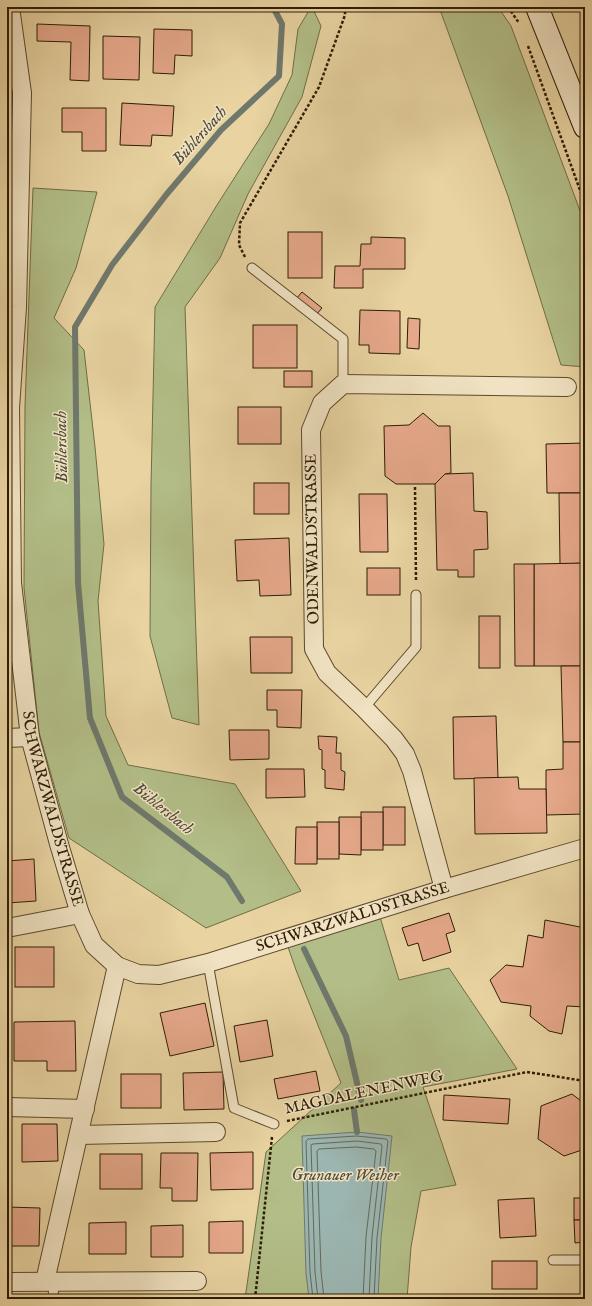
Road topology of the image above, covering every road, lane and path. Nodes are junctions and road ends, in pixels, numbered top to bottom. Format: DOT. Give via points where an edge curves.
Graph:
graph roads {
  1 [pos="10,7"];
  2 [pos="345,7"];
  3 [pos="508,7"];
  4 [pos="537,7"];
  5 [pos="520,23"];
  6 [pos="528,46"];
  7 [pos="585,127"];
  8 [pos="585,204"];
  9 [pos="252,268"];
  10 [pos="12,307"];
  11 [pos="343,384"];
  12 [pos="567,387"];
  13 [pos="415,487"];
  14 [pos="416,595"];
  15 [pos="364,708"];
  16 [pos="30,737"];
  17 [pos="7,738"];
  18 [pos="585,848"];
  19 [pos="444,889"];
  20 [pos="80,914"];
  21 [pos="7,928"];
  22 [pos="208,963"];
  23 [pos="117,966"];
  24 [pos="585,1081"];
  25 [pos="7,1107"];
  26 [pos="85,1109"];
  27 [pos="274,1124"];
  28 [pos="216,1132"];
  29 [pos="79,1135"];
  30 [pos="553,1260"];
  31 [pos="585,1260"];
  32 [pos="50,1281"];
  33 [pos="197,1281"];
  34 [pos="7,1282"];
  35 [pos="53,1299"];
  36 [pos="254,1299"];
  1 -- 10 [label="street, SCHWARZWALDSTRASSE" via="22,93"];
  2 -- 9 [label="path" via="345,15 319,87 240,223 239,245"];
  3 -- 5 [label="path"];
  4 -- 7 [label="main road"];
  6 -- 8 [label="path"];
  9 -- 11 [label="lane" via="343,339"];
  10 -- 16 [label="street, SCHWARZWALDSTRASSE" via="12,583"];
  11 -- 12 [label="street"];
  11 -- 15 [label="street, ODENWALDSTRASSE" via="322,403 311,430 314,649 327,673"];
  13 -- 14 [label="path"];
  14 -- 15 [label="lane" via="416,647"];
  15 -- 19 [label="street, ODENWALDSTRASSE" via="405,754 412,771"];
  16 -- 17 [label="street"];
  16 -- 20 [label="street, SCHWARZWALDSTRASSE"];
  18 -- 19 [label="street, SCHWARZWALDSTRASSE"];
  19 -- 22 [label="street, SCHWARZWALDSTRASSE"];
  20 -- 21 [label="street"];
  20 -- 23 [label="street, SCHWARZWALDSTRASSE" via="94,945"];
  22 -- 23 [label="street, SCHWARZWALDSTRASSE" via="160,975 138,974"];
  22 -- 27 [label="lane" via="234,1108"];
  23 -- 26 [label="street"];
  24 -- 27 [label="path, MAGDALENENWEG" via="527,1072"];
  25 -- 26 [label="street"];
  26 -- 29 [label="street"];
  27 -- 36 [label="path, MAGDALENENWEG"];
  28 -- 29 [label="street"];
  29 -- 32 [label="street"];
  30 -- 31 [label="lane"];
  32 -- 33 [label="street"];
  32 -- 34 [label="street"];
  32 -- 35 [label="lane"];
}
